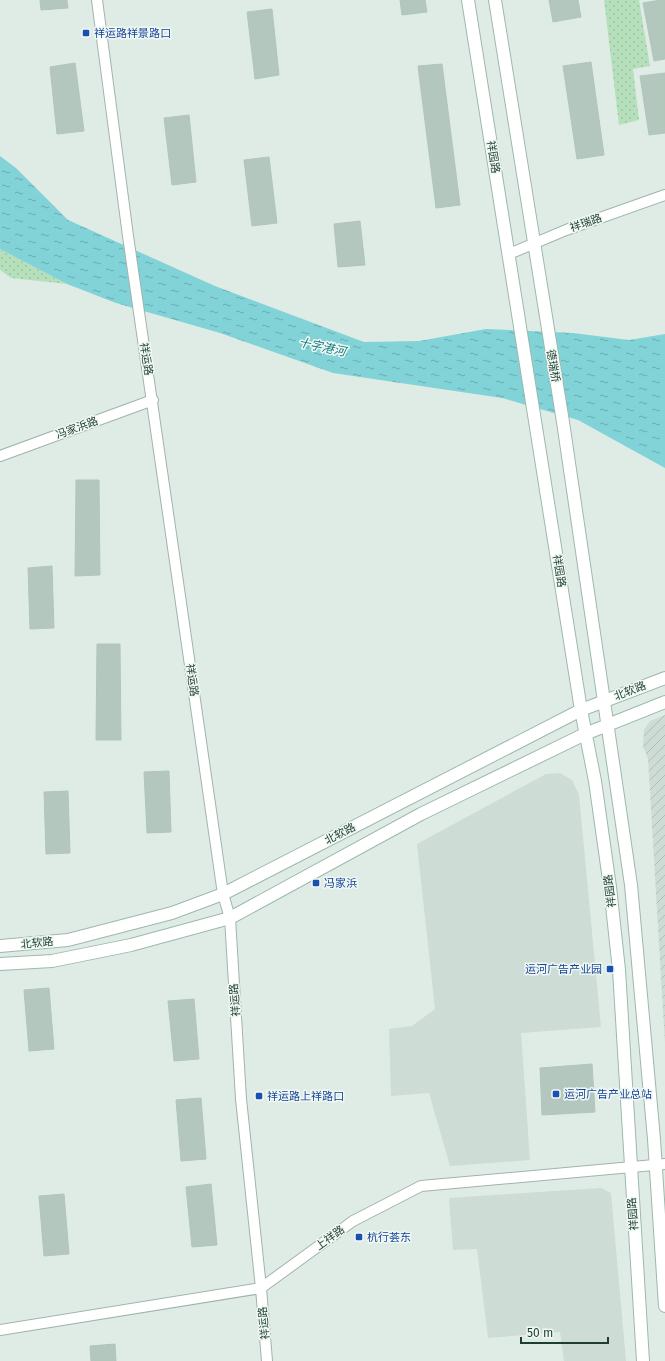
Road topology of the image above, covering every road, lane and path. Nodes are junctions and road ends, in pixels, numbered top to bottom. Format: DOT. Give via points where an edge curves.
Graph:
graph roads {
  1 [pos="97,0"];
  2 [pos="468,0"];
  3 [pos="494,0"];
  4 [pos="665,195"];
  5 [pos="533,244"];
  6 [pos="509,254"];
  7 [pos="153,400"];
  8 [pos="563,422"];
  9 [pos="0,456"];
  10 [pos="665,678"];
  11 [pos="604,701"];
  12 [pos="665,702"];
  13 [pos="581,710"];
  14 [pos="607,725"];
  15 [pos="585,734"];
  16 [pos="223,894"];
  17 [pos="230,918"];
  18 [pos="0,946"];
  19 [pos="0,964"];
  20 [pos="660,1165"];
  21 [pos="630,1168"];
  22 [pos="261,1288"];
  23 [pos="665,1306"];
  24 [pos="0,1330"];
  25 [pos="267,1361"];
  26 [pos="644,1361"];
  1 -- 7 [label="street, 祥运路" via="128,236"];
  2 -- 6 [label="main road, 祥园路"];
  3 -- 5 [label="main road"];
  4 -- 5 [label="street, 祥瑞路"];
  5 -- 6 [label="street, 祥瑞路"];
  5 -- 8 [label="main road, 德瑞桥"];
  6 -- 13 [label="main road, 祥园路"];
  7 -- 9 [label="street, 冯家浜路"];
  7 -- 16 [label="street, 祥运路"];
  8 -- 11 [label="main road, 祥园路"];
  10 -- 11 [label="main road, 北软路"];
  11 -- 13 [label="main road, 北软路"];
  11 -- 14 [label="main road, 祥园路"];
  12 -- 14 [label="main road, 北软路"];
  13 -- 15 [label="main road, 祥园路"];
  13 -- 16 [label="main road, 北软路"];
  14 -- 15 [label="main road, 北软路"];
  14 -- 20 [label="main road, 祥园路" via="631,885"];
  15 -- 17 [label="main road, 北软路" via="421,814"];
  15 -- 21 [label="main road, 祥园路" via="610,887 619,970"];
  16 -- 17 [label="street, 祥运路"];
  16 -- 18 [label="main road, 北软路" via="172,913 68,940"];
  17 -- 19 [label="main road, 北软路" via="131,945 52,961"];
  17 -- 22 [label="street, 祥运路" via="241,1099"];
  20 -- 21 [label="street, 上祥路"];
  20 -- 23 [label="main road, 祥园路"];
  21 -- 22 [label="street, 上祥路" via="421,1186 353,1221"];
  21 -- 26 [label="main road, 祥园路"];
  22 -- 24 [label="street, 上祥路"];
  22 -- 25 [label="street, 祥运路"];
}
